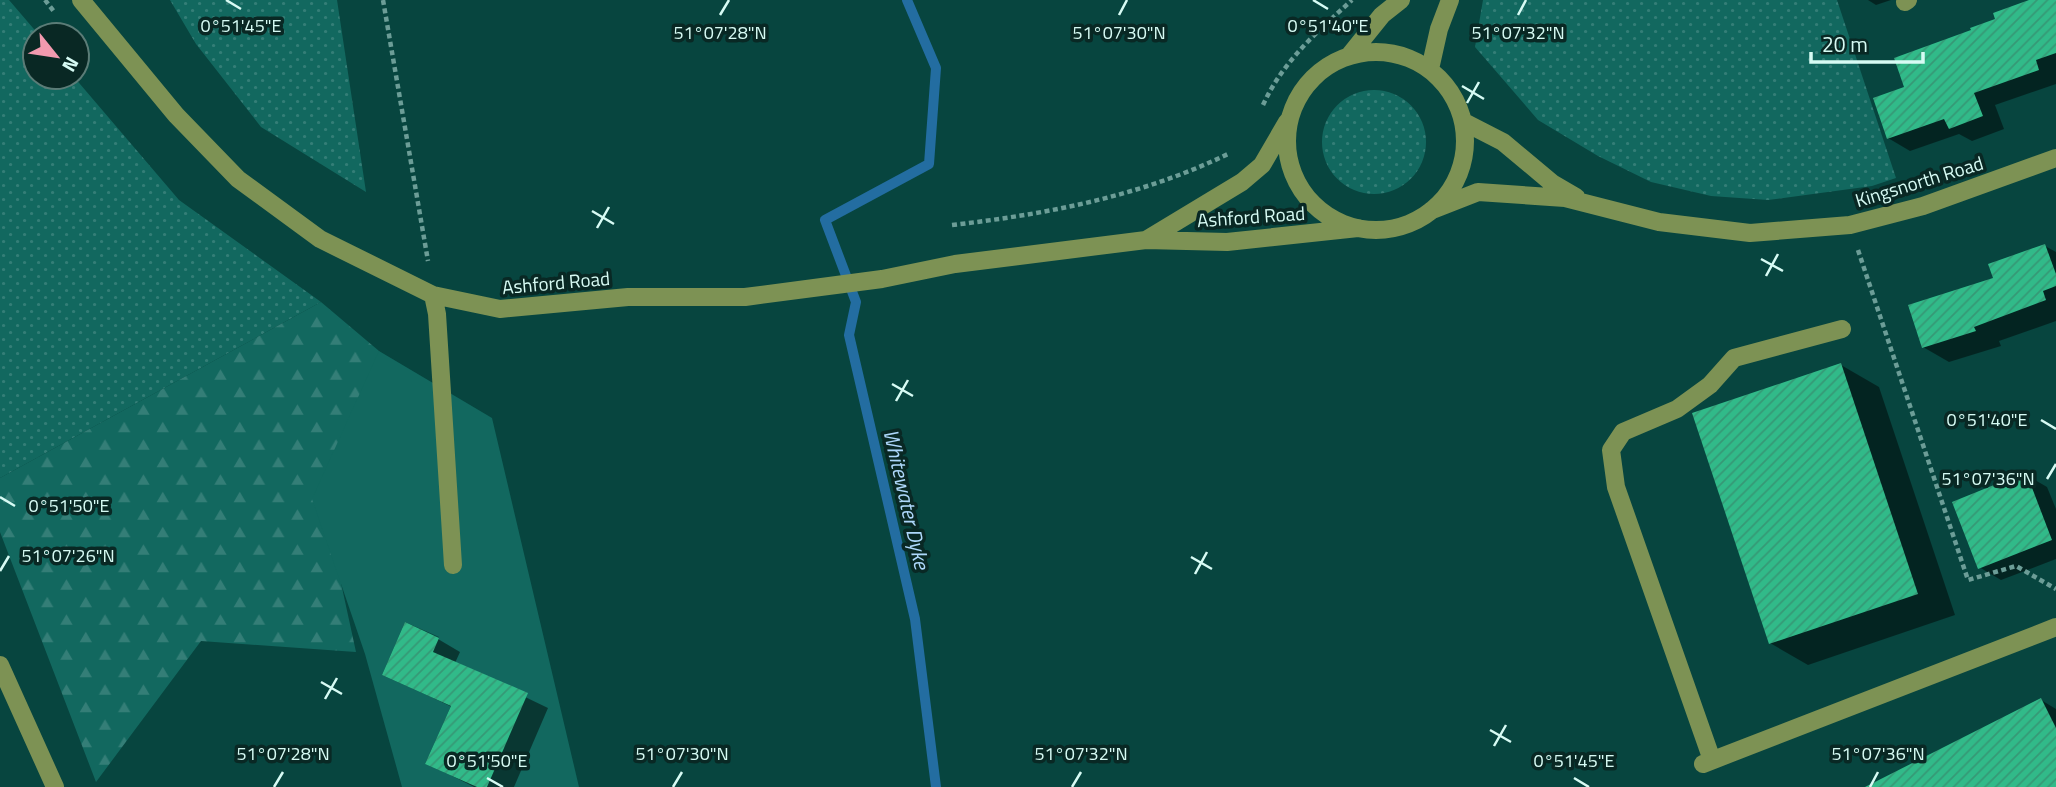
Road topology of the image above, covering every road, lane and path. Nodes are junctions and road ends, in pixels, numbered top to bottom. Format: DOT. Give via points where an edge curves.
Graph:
graph roads {
  1 [pos="81,0"];
  2 [pos="383,0"];
  3 [pos="1352,0"];
  4 [pos="1401,0"];
  5 [pos="1450,0"];
  6 [pos="1349,56"];
  7 [pos="1430,69"];
  8 [pos="1291,115"];
  9 [pos="1259,116"];
  10 [pos="1464,122"];
  11 [pos="1235,151"];
  12 [pos="2056,158"];
  13 [pos="1585,203"];
  14 [pos="1432,210"];
  15 [pos="952,225"];
  16 [pos="1358,228"];
  17 [pos="1146,240"];
  18 [pos="1857,246"];
  19 [pos="433,295"];
  20 [pos="1842,329"];
  21 [pos="453,565"];
  22 [pos="2056,589"];
  23 [pos="2056,628"];
  24 [pos="0,665"];
  25 [pos="55,787"];
  1 -- 19 [label="street, Ashford Road" via="176,115 238,179 320,239"];
  2 -- 19 [label="path"];
  3 -- 9 [label="path" via="1297,51 1275,79"];
  4 -- 6 [label="street" via="1382,15"];
  5 -- 7 [label="street"];
  6 -- 7 [label="street" via="1377,51 1405,56"];
  6 -- 8 [label="street" via="1323,69 1303,90"];
  7 -- 10 [label="street" via="1457,102"];
  8 -- 16 [label="street" via="1287,136 1295,177 1320,211"];
  8 -- 17 [label="street, Ashford Road" via="1262,166 1242,183"];
  10 -- 13 [label="street, Kingsnorth Road" via="1503,142 1552,183"];
  10 -- 14 [label="street" via="1466,146 1460,170 1449,192"];
  11 -- 15 [label="path" via="1130,194"];
  12 -- 13 [label="street, Kingsnorth Road" via="1923,206 1837,226 1749,233 1659,222"];
  13 -- 14 [label="street, Kingsnorth Road" via="1478,192"];
  14 -- 16 [label="street" via="1397,228"];
  16 -- 17 [label="street, Ashford Road" via="1227,242"];
  17 -- 19 [label="street, Ashford Road" via="745,298 628,297 500,310"];
  18 -- 22 [label="path" via="1968,580 2016,566"];
  19 -- 21 [label="street" via="438,314"];
  20 -- 23 [label="street" via="1734,358 1710,385 1676,409 1623,432 1611,450 1616,487 1708,762"];
  24 -- 25 [label="street"];
}
